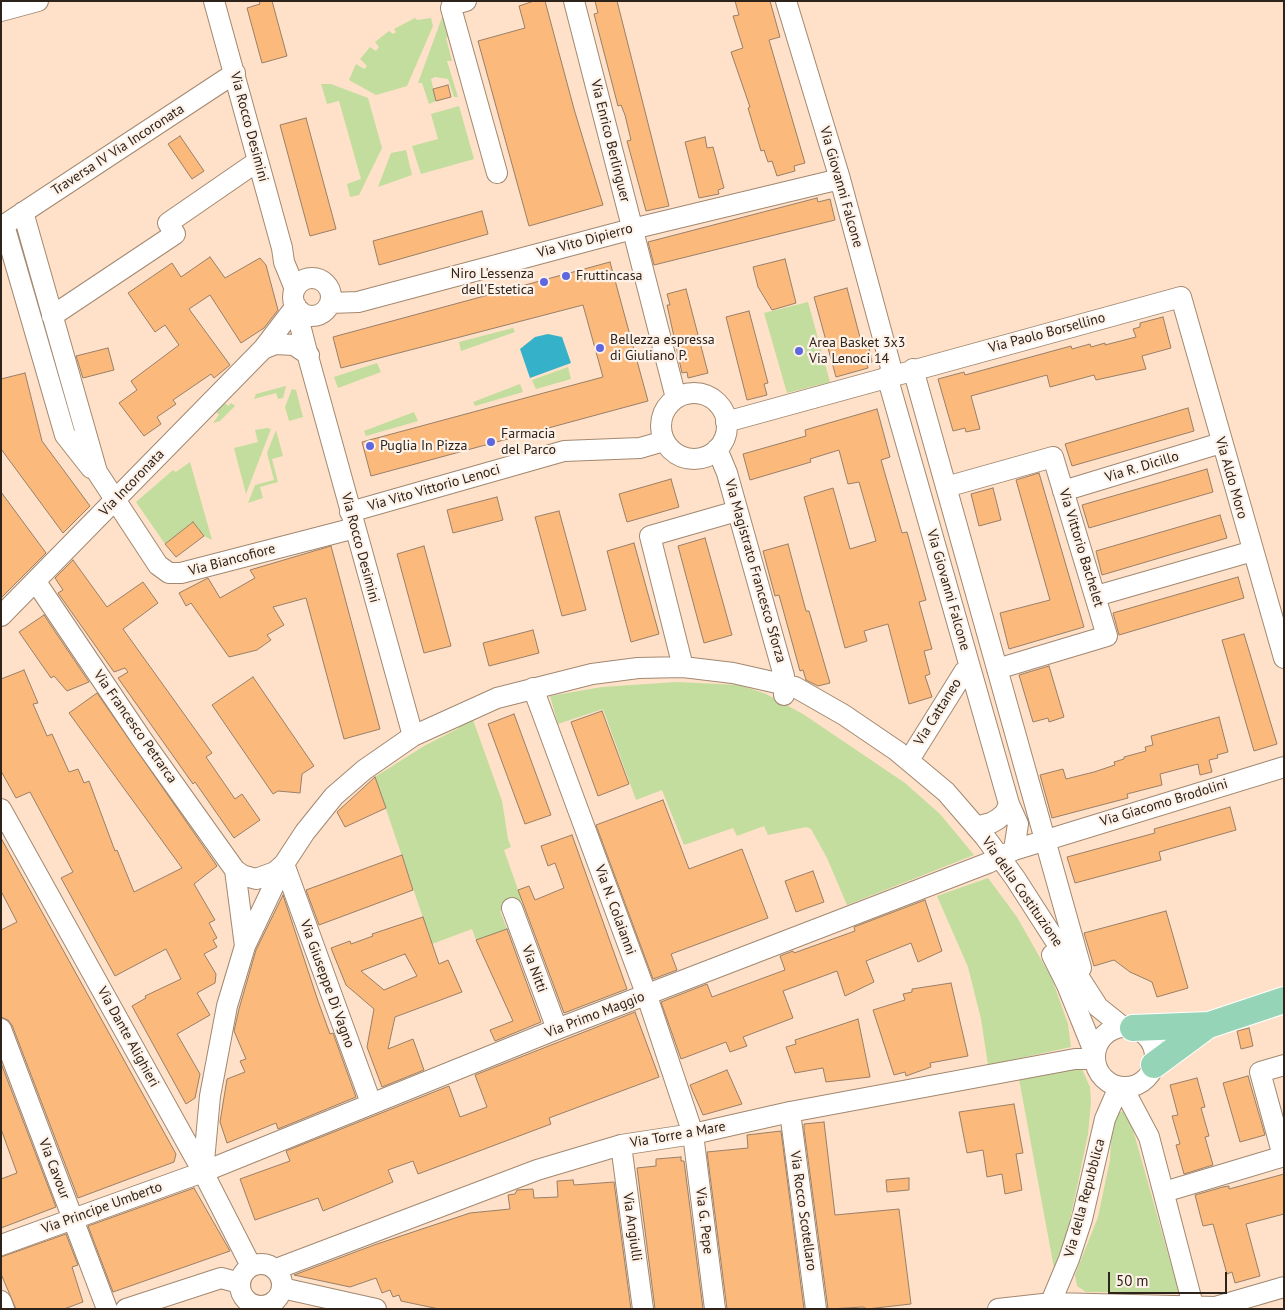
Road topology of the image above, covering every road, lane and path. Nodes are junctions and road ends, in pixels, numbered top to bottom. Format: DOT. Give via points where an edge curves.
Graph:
graph roads {
  1 [pos="38,1"];
  2 [pos="466,1"];
  3 [pos="574,1"];
  4 [pos="786,1"];
  5 [pos="216,3"];
  6 [pos="1,11"];
  7 [pos="235,73"];
  8 [pos="258,161"];
  9 [pos="497,173"];
  10 [pos="840,179"];
  11 [pos="23,212"];
  12 [pos="3,226"];
  13 [pos="632,229"];
  14 [pos="282,248"];
  15 [pos="316,278"];
  16 [pos="1181,297"];
  17 [pos="308,305"];
  18 [pos="52,316"];
  19 [pos="263,349"];
  20 [pos="309,357"];
  21 [pos="913,369"];
  22 [pos="890,376"];
  23 [pos="676,398"];
  24 [pos="726,422"];
  25 [pos="664,441"];
  26 [pos="1221,443"];
  27 [pos="717,449"];
  28 [pos="97,472"];
  29 [pos="946,487"];
  30 [pos="1064,491"];
  31 [pos="116,500"];
  32 [pos="737,511"];
  33 [pos="352,520"];
  34 [pos="1253,551"];
  35 [pos="36,582"];
  36 [pos="1096,596"];
  37 [pos="1,616"];
  38 [pos="1284,658"];
  39 [pos="683,667"];
  40 [pos="970,667"];
  41 [pos="997,669"];
  42 [pos="533,688"];
  43 [pos="784,690"];
  44 [pos="413,736"];
  45 [pos="909,760"];
  46 [pos="1284,767"];
  47 [pos="1031,791"];
  48 [pos="1008,801"];
  49 [pos="1,809"];
  50 [pos="976,827"];
  51 [pos="1045,838"];
  52 [pos="1001,857"];
  53 [pos="284,864"];
  54 [pos="235,870"];
  55 [pos="512,908"];
  56 [pos="245,946"];
  57 [pos="1089,991"];
  58 [pos="647,996"];
  59 [pos="1284,1000"];
  60 [pos="1209,1025"];
  61 [pos="1128,1028"];
  62 [pos="1,1029"];
  63 [pos="557,1029"];
  64 [pos="1095,1058"];
  65 [pos="1284,1065"];
  66 [pos="1151,1071"];
  67 [pos="1121,1088"];
  68 [pos="370,1103"];
  69 [pos="790,1112"];
  70 [pos="694,1134"];
  71 [pos="1149,1137"];
  72 [pos="621,1145"];
  73 [pos="1283,1156"];
  74 [pos="204,1172"];
  75 [pos="1164,1192"];
  76 [pos="73,1218"];
  77 [pos="1,1245"];
  78 [pos="251,1266"];
  79 [pos="240,1283"];
  80 [pos="1284,1287"];
  81 [pos="277,1292"];
  82 [pos="1,1301"];
  83 [pos="1050,1306"];
  84 [pos="136,1307"];
  85 [pos="1194,1307"];
  86 [pos="4,1309"];
  87 [pos="107,1309"];
  88 [pos="376,1309"];
  89 [pos="643,1309"];
  90 [pos="715,1309"];
  91 [pos="816,1309"];
  92 [pos="998,1309"];
  1 -- 6 [label="street"];
  2 -- 9 [label="street" via="451,8"];
  3 -- 13 [label="street, Via Enrico Berlinguer"];
  4 -- 10 [label="street, Via Giovanni Falcone"];
  5 -- 7 [label="street, Via Rocco Desimini"];
  7 -- 8 [label="street, Via Rocco Desimini"];
  7 -- 11 [label="street, Traversa IV Via Incoronata"];
  8 -- 14 [label="street, Via Rocco Desimini"];
  8 -- 18 [label="street" via="168,223 175,234"];
  10 -- 13 [label="street, Via Vito Dipierro"];
  10 -- 22 [label="street, Via Giovanni Falcone"];
  11 -- 12 [label="street, Traversa IV Via Incoronata"];
  11 -- 18 [label="street"];
  12 -- 28 [label="street" via="65,435"];
  13 -- 17 [label="street, Via Vito Dipierro" via="358,302"];
  13 -- 23 [label="street, Via Enrico Berlinguer"];
  14 -- 15 [label="street, Via Rocco Desimini"];
  14 -- 17 [label="street, Via Rocco Desimini" via="284,262"];
  15 -- 17 [label="street" via="303,280"];
  15 -- 17 [label="street, Via Rocco Desimini" via="330,289"];
  16 -- 21 [label="street, Via Paolo Borsellino"];
  16 -- 26 [label="street, Via Aldo Moro"];
  17 -- 19 [label="street, Via Incoronata"];
  17 -- 20 [label="street, Via Rocco Desimini" via="312,329"];
  18 -- 28 [label="street"];
  19 -- 20 [label="street" via="275,344 294,344"];
  19 -- 31 [label="street, Via Incoronata"];
  20 -- 33 [label="street, Via Rocco Desimini"];
  21 -- 22 [label="street, Via Paolo Borsellino"];
  21 -- 29 [label="street"];
  22 -- 24 [label="street"];
  22 -- 40 [label="street, Via Giovanni Falcone"];
  23 -- 24 [label="street" via="686,393 708,396 724,411"];
  23 -- 25 [label="street" via="663,412 660,422"];
  24 -- 27 [label="street" via="723,441"];
  25 -- 27 [label="street" via="678,456 689,459 709,455"];
  25 -- 33 [label="street, Via Vito Vittorio Lenoci" via="640,448 564,451"];
  26 -- 30 [label="street, Via R. Dicillo"];
  26 -- 34 [label="street, Via Aldo Moro"];
  27 -- 32 [label="street, Via Magistrato Francesco Sforza"];
  28 -- 31 [label="street, Via Biancofiore"];
  29 -- 30 [label="street, Via Vittorio Bachelet" via="1053,457"];
  29 -- 41 [label="street"];
  30 -- 36 [label="street, Via Vittorio Bachelet"];
  31 -- 33 [label="street, Via Biancofiore" via="158,565 169,573 182,573"];
  31 -- 35 [label="street, Via Incoronata"];
  32 -- 39 [label="street" via="650,536"];
  32 -- 43 [label="street, Via Magistrato Francesco Sforza" via="784,676"];
  33 -- 44 [label="street, Via Rocco Desimini"];
  34 -- 36 [label="street"];
  34 -- 38 [label="street, Via Aldo Moro"];
  35 -- 37 [label="street, Via Incoronata"];
  35 -- 54 [label="street, Via Francesco Petrarca"];
  36 -- 41 [label="street, Via Vittorio Bachelet" via="1107,636"];
  39 -- 42 [label="street, Via della Costituzione" via="592,674"];
  39 -- 43 [label="street, Via della Costituzione" via="733,673"];
  40 -- 45 [label="street, Via Cattaneo"];
  40 -- 48 [label="street, Via Giovanni Falcone"];
  41 -- 47 [label="street"];
  42 -- 44 [label="street, Via della Costituzione" via="497,698"];
  42 -- 58 [label="street, Via N. Colaianni"];
  43 -- 45 [label="street, Via della Costituzione" via="794,687 844,715"];
  43 -- 52 [label="street, Via della Costituzione" via="904,772"];
  44 -- 53 [label="street, Via della Costituzione" via="364,770 334,796"];
  45 -- 50 [label="street, Via della Costituzione" via="946,792"];
  46 -- 51 [label="street, Via Giacomo Brodolini"];
  47 -- 48 [label="street"];
  47 -- 51 [label="street"];
  48 -- 50 [label="street" via="1005,813 998,819"];
  48 -- 52 [label="street, Via Giovanni Falcone" via="1018,824"];
  49 -- 74 [label="street, Via Dante Alighieri"];
  50 -- 52 [label="street, Via della Costituzione"];
  51 -- 52 [label="street, Via Giacomo Brodolini"];
  51 -- 57 [label="street"];
  52 -- 57 [label="street, Via della Costituzione"];
  52 -- 58 [label="street, Via Primo Maggio"];
  52 -- 64 [label="street, Via della Costituzione" via="1067,985"];
  53 -- 54 [label="street" via="275,872 256,879"];
  53 -- 56 [label="street, Via della Costituzione"];
  53 -- 68 [label="street, Via Giuseppe Di Vagno"];
  54 -- 56 [label="street, Via Francesco Petrarca"];
  55 -- 63 [label="street, Via Nitti"];
  56 -- 74 [label="street, Via della Costituzione" via="227,1006 210,1096"];
  57 -- 61 [label="street, Via della Costituzione" via="1098,1006"];
  58 -- 63 [label="street, Via Primo Maggio"];
  58 -- 70 [label="street, Via N. Colaianni"];
  59 -- 60 [label="main road"];
  60 -- 61 [label="main road"];
  60 -- 66 [label="main road"];
  61 -- 64 [label="street" via="1114,1029 1101,1038"];
  61 -- 66 [label="street" via="1142,1032 1153,1047"];
  62 -- 76 [label="street, Via Cavour"];
  63 -- 68 [label="street, Via Primo Maggio"];
  64 -- 67 [label="street" via="1106,1081"];
  64 -- 69 [label="street, Via Torre a Mare" via="1075,1059"];
  65 -- 73 [label="street" via="1260,1072"];
  66 -- 67 [label="street" via="1132,1087"];
  66 -- 71 [label="street" via="1145,1100"];
  67 -- 71 [label="street"];
  67 -- 83 [label="street, Via della Repubblica" via="1105,1119 1082,1219"];
  68 -- 74 [label="street, Via Primo Maggio"];
  69 -- 70 [label="street, Via Torre a Mare"];
  69 -- 91 [label="street, Via Rocco Scotellaro"];
  70 -- 72 [label="street, Via Torre a Mare"];
  70 -- 90 [label="street, Via G. Pepe"];
  71 -- 75 [label="street"];
  72 -- 81 [label="street, Via Torre a Mare" via="537,1170"];
  72 -- 89 [label="street, Via Angiulli"];
  73 -- 75 [label="street"];
  74 -- 76 [label="street, Via Principe Umberto"];
  74 -- 78 [label="street, Via Dante Alighieri"];
  75 -- 85 [label="street"];
  76 -- 77 [label="street, Via Principe Umberto"];
  76 -- 87 [label="street, Via Cavour"];
  78 -- 79 [label="street"];
  78 -- 81 [label="street" via="264,1264"];
  79 -- 81 [label="street" via="249,1303 263,1306"];
  79 -- 84 [label="street" via="221,1278"];
  80 -- 85 [label="street" via="1216,1307"];
  81 -- 88 [label="street"];
  82 -- 86 [label="street"];
  83 -- 85 [label="street"];
  83 -- 92 [label="street"];
}
